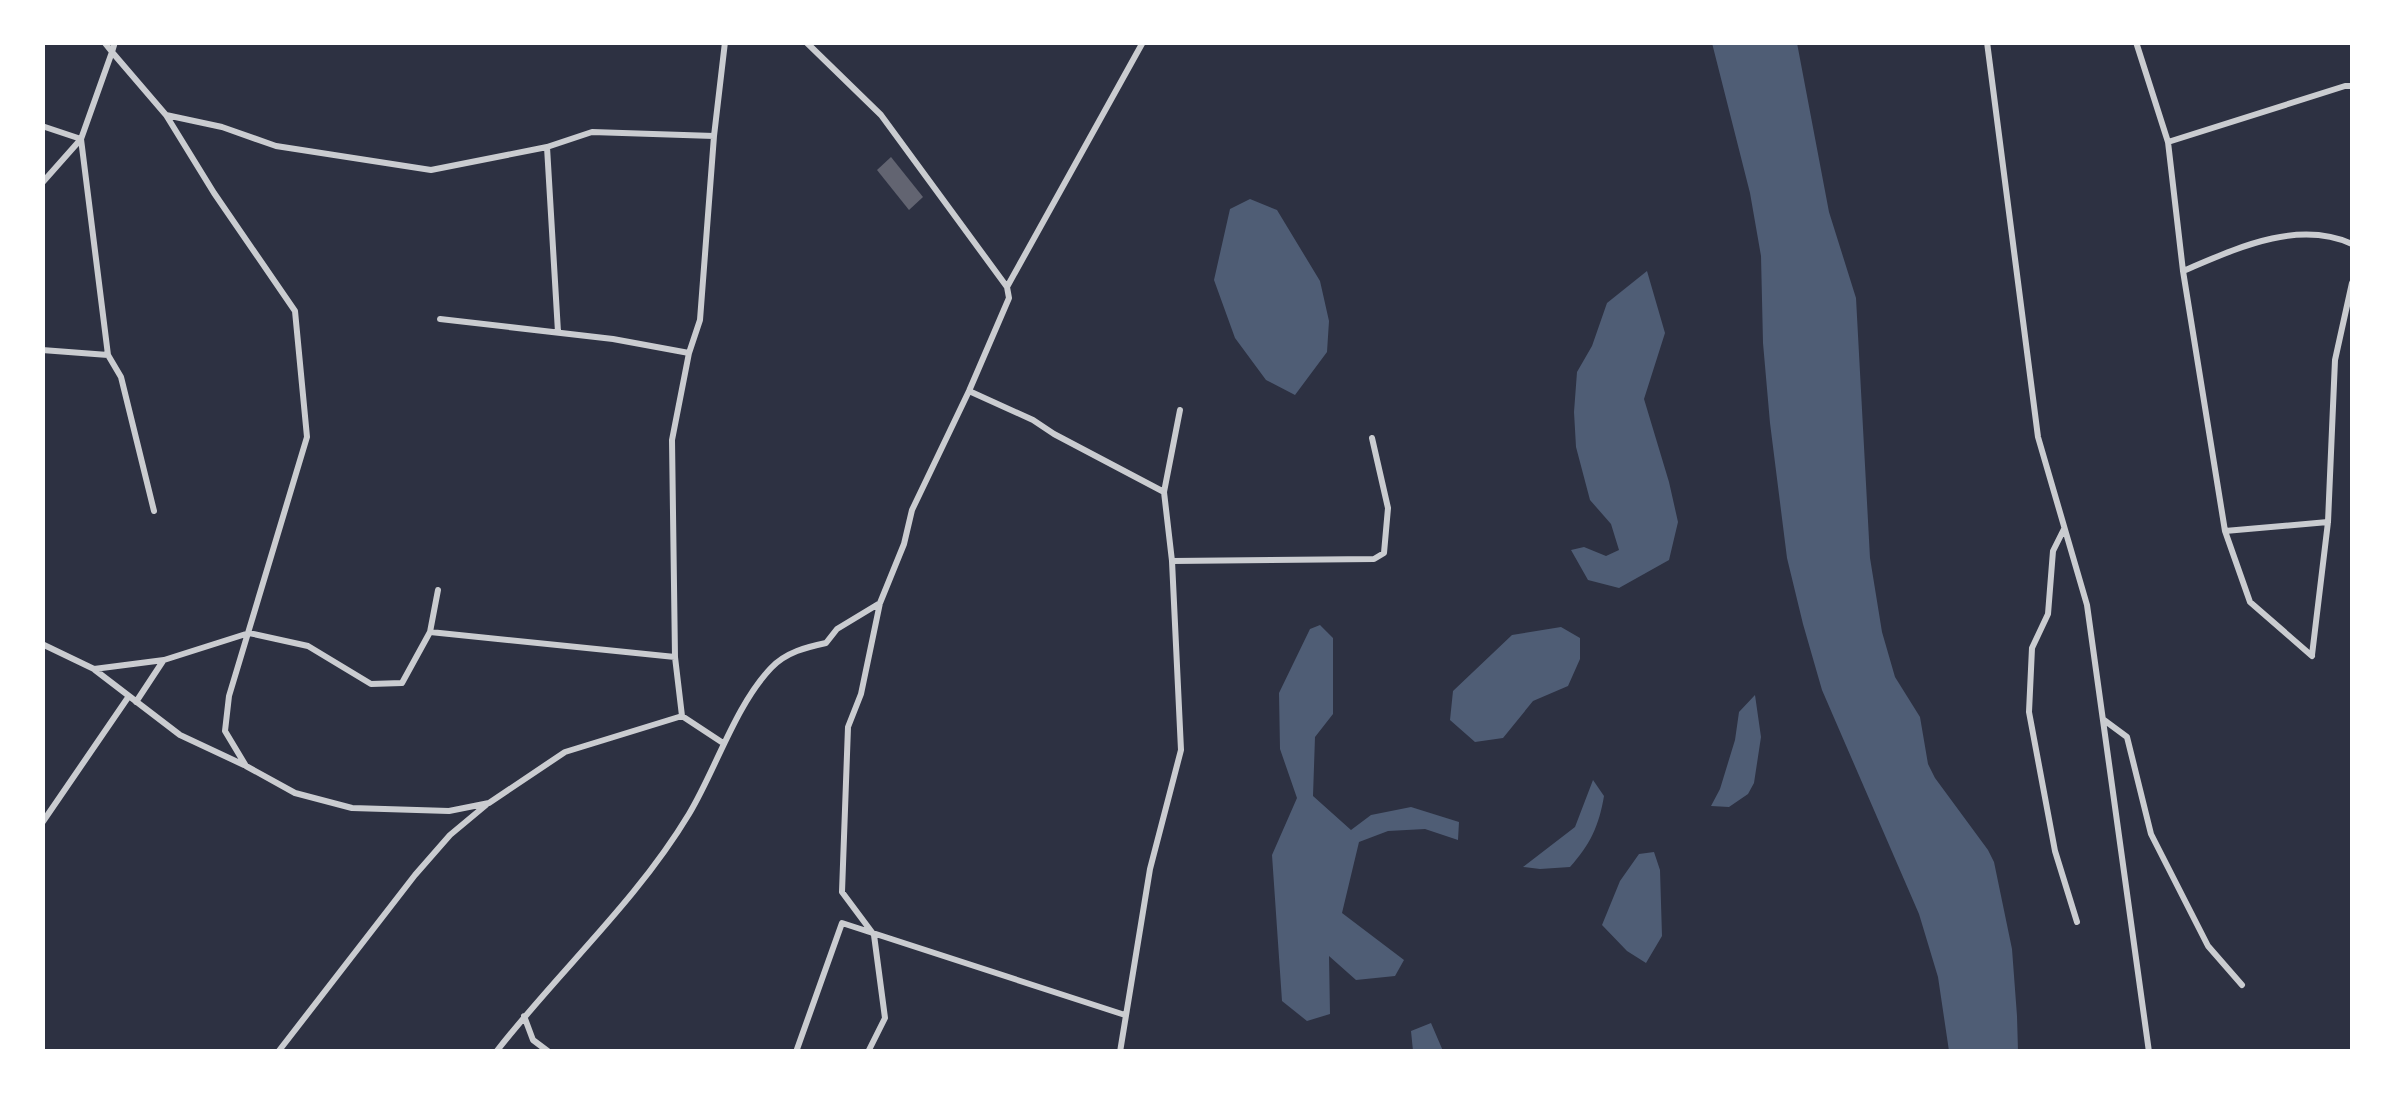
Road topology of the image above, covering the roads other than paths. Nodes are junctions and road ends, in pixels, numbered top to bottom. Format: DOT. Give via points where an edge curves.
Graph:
graph roads {
  1 [pos="104,42"];
  2 [pos="115,42"];
  3 [pos="725,42"];
  4 [pos="806,42"];
  5 [pos="1143,42"];
  6 [pos="1987,42"];
  7 [pos="2136,42"];
  8 [pos="112,52"];
  9 [pos="2352,86"];
  10 [pos="166,115"];
  11 [pos="42,126"];
  12 [pos="714,136"];
  13 [pos="80,139"];
  14 [pos="2168,142"];
  15 [pos="548,147"];
  16 [pos="42,183"];
  17 [pos="2352,244"];
  18 [pos="2184,270"];
  19 [pos="2352,283"];
  20 [pos="1006,287"];
  21 [pos="440,319"];
  22 [pos="558,332"];
  23 [pos="42,350"];
  24 [pos="689,353"];
  25 [pos="108,354"];
  26 [pos="969,391"];
  27 [pos="1180,410"];
  28 [pos="1372,438"];
  29 [pos="1164,492"];
  30 [pos="154,511"];
  31 [pos="2328,522"];
  32 [pos="2065,528"];
  33 [pos="2226,531"];
  34 [pos="1172,561"];
  35 [pos="438,590"];
  36 [pos="880,603"];
  37 [pos="249,632"];
  38 [pos="430,632"];
  39 [pos="42,644"];
  40 [pos="675,657"];
  41 [pos="164,660"];
  42 [pos="94,670"];
  43 [pos="133,699"];
  44 [pos="682,716"];
  45 [pos="2102,719"];
  46 [pos="724,743"];
  47 [pos="246,766"];
  48 [pos="489,803"];
  49 [pos="42,823"];
  50 [pos="2076,922"];
  51 [pos="874,935"];
  52 [pos="2242,985"];
  53 [pos="1125,1015"];
  54 [pos="524,1016"];
  55 [pos="278,1052"];
  56 [pos="496,1052"];
  57 [pos="549,1052"];
  58 [pos="796,1052"];
  59 [pos="868,1052"];
  60 [pos="1120,1052"];
  61 [pos="2149,1052"];
  1 -- 8 [label="street"];
  2 -- 8 [label="street"];
  3 -- 12 [label="street"];
  4 -- 20 [label="street" via="881,115"];
  5 -- 20 [label="street"];
  6 -- 32 [label="street" via="2038,437"];
  7 -- 14 [label="street"];
  8 -- 10 [label="street"];
  8 -- 13 [label="street"];
  9 -- 14 [label="street"];
  10 -- 15 [label="street" via="276,146 431,170"];
  10 -- 37 [label="street" via="295,312 307,438"];
  11 -- 13 [label="street"];
  12 -- 15 [label="street" via="592,132"];
  12 -- 24 [label="street" via="700,320"];
  13 -- 16 [label="street"];
  13 -- 25 [label="street"];
  14 -- 18 [label="street"];
  15 -- 22 [label="street"];
  17 -- 18 [label="street" via="2304,234 2246,244"];
  18 -- 33 [label="street"];
  19 -- 31 [label="street" via="2335,360"];
  20 -- 26 [label="street" via="1009,298"];
  21 -- 22 [label="street"];
  22 -- 24 [label="street"];
  23 -- 25 [label="street"];
  24 -- 40 [label="street" via="672,440"];
  25 -- 30 [label="street" via="122,377"];
  26 -- 29 [label="street"];
  26 -- 36 [label="street" via="912,510"];
  27 -- 29 [label="street"];
  28 -- 34 [label="street" via="1388,508 1384,553 1374,559"];
  29 -- 34 [label="street"];
  31 -- 33 [label="street"];
  31 -- 33 [label="street" via="2312,656 2250,602"];
  32 -- 45 [label="street" via="2087,605"];
  32 -- 50 [label="street" via="2053,552 2048,614 2032,648 2029,712"];
  34 -- 53 [label="street" via="1181,750 1150,869"];
  35 -- 38 [label="street"];
  36 -- 46 [label="street" via="826,643 773,666"];
  36 -- 51 [label="street" via="848,727 842,892"];
  37 -- 38 [label="street" via="308,646 370,684 402,682"];
  37 -- 41 [label="street"];
  37 -- 47 [label="street" via="226,730"];
  38 -- 40 [label="street"];
  39 -- 42 [label="street"];
  40 -- 44 [label="street"];
  41 -- 42 [label="street"];
  41 -- 43 [label="street"];
  42 -- 43 [label="street"];
  43 -- 47 [label="street" via="180,735"];
  43 -- 49 [label="street"];
  44 -- 46 [label="street"];
  44 -- 48 [label="street" via="564,752"];
  45 -- 52 [label="street" via="2127,737 2151,834 2208,946"];
  45 -- 61 [label="street"];
  46 -- 54 [label="street" via="689,813 638,888"];
  47 -- 48 [label="street" via="296,793 352,808 449,811"];
  48 -- 55 [label="street" via="415,874"];
  51 -- 53 [label="street"];
  51 -- 58 [label="street" via="842,923"];
  51 -- 59 [label="street" via="885,1018"];
  53 -- 60 [label="street"];
  54 -- 56 [label="street"];
  54 -- 57 [label="street" via="533,1040"];
}
